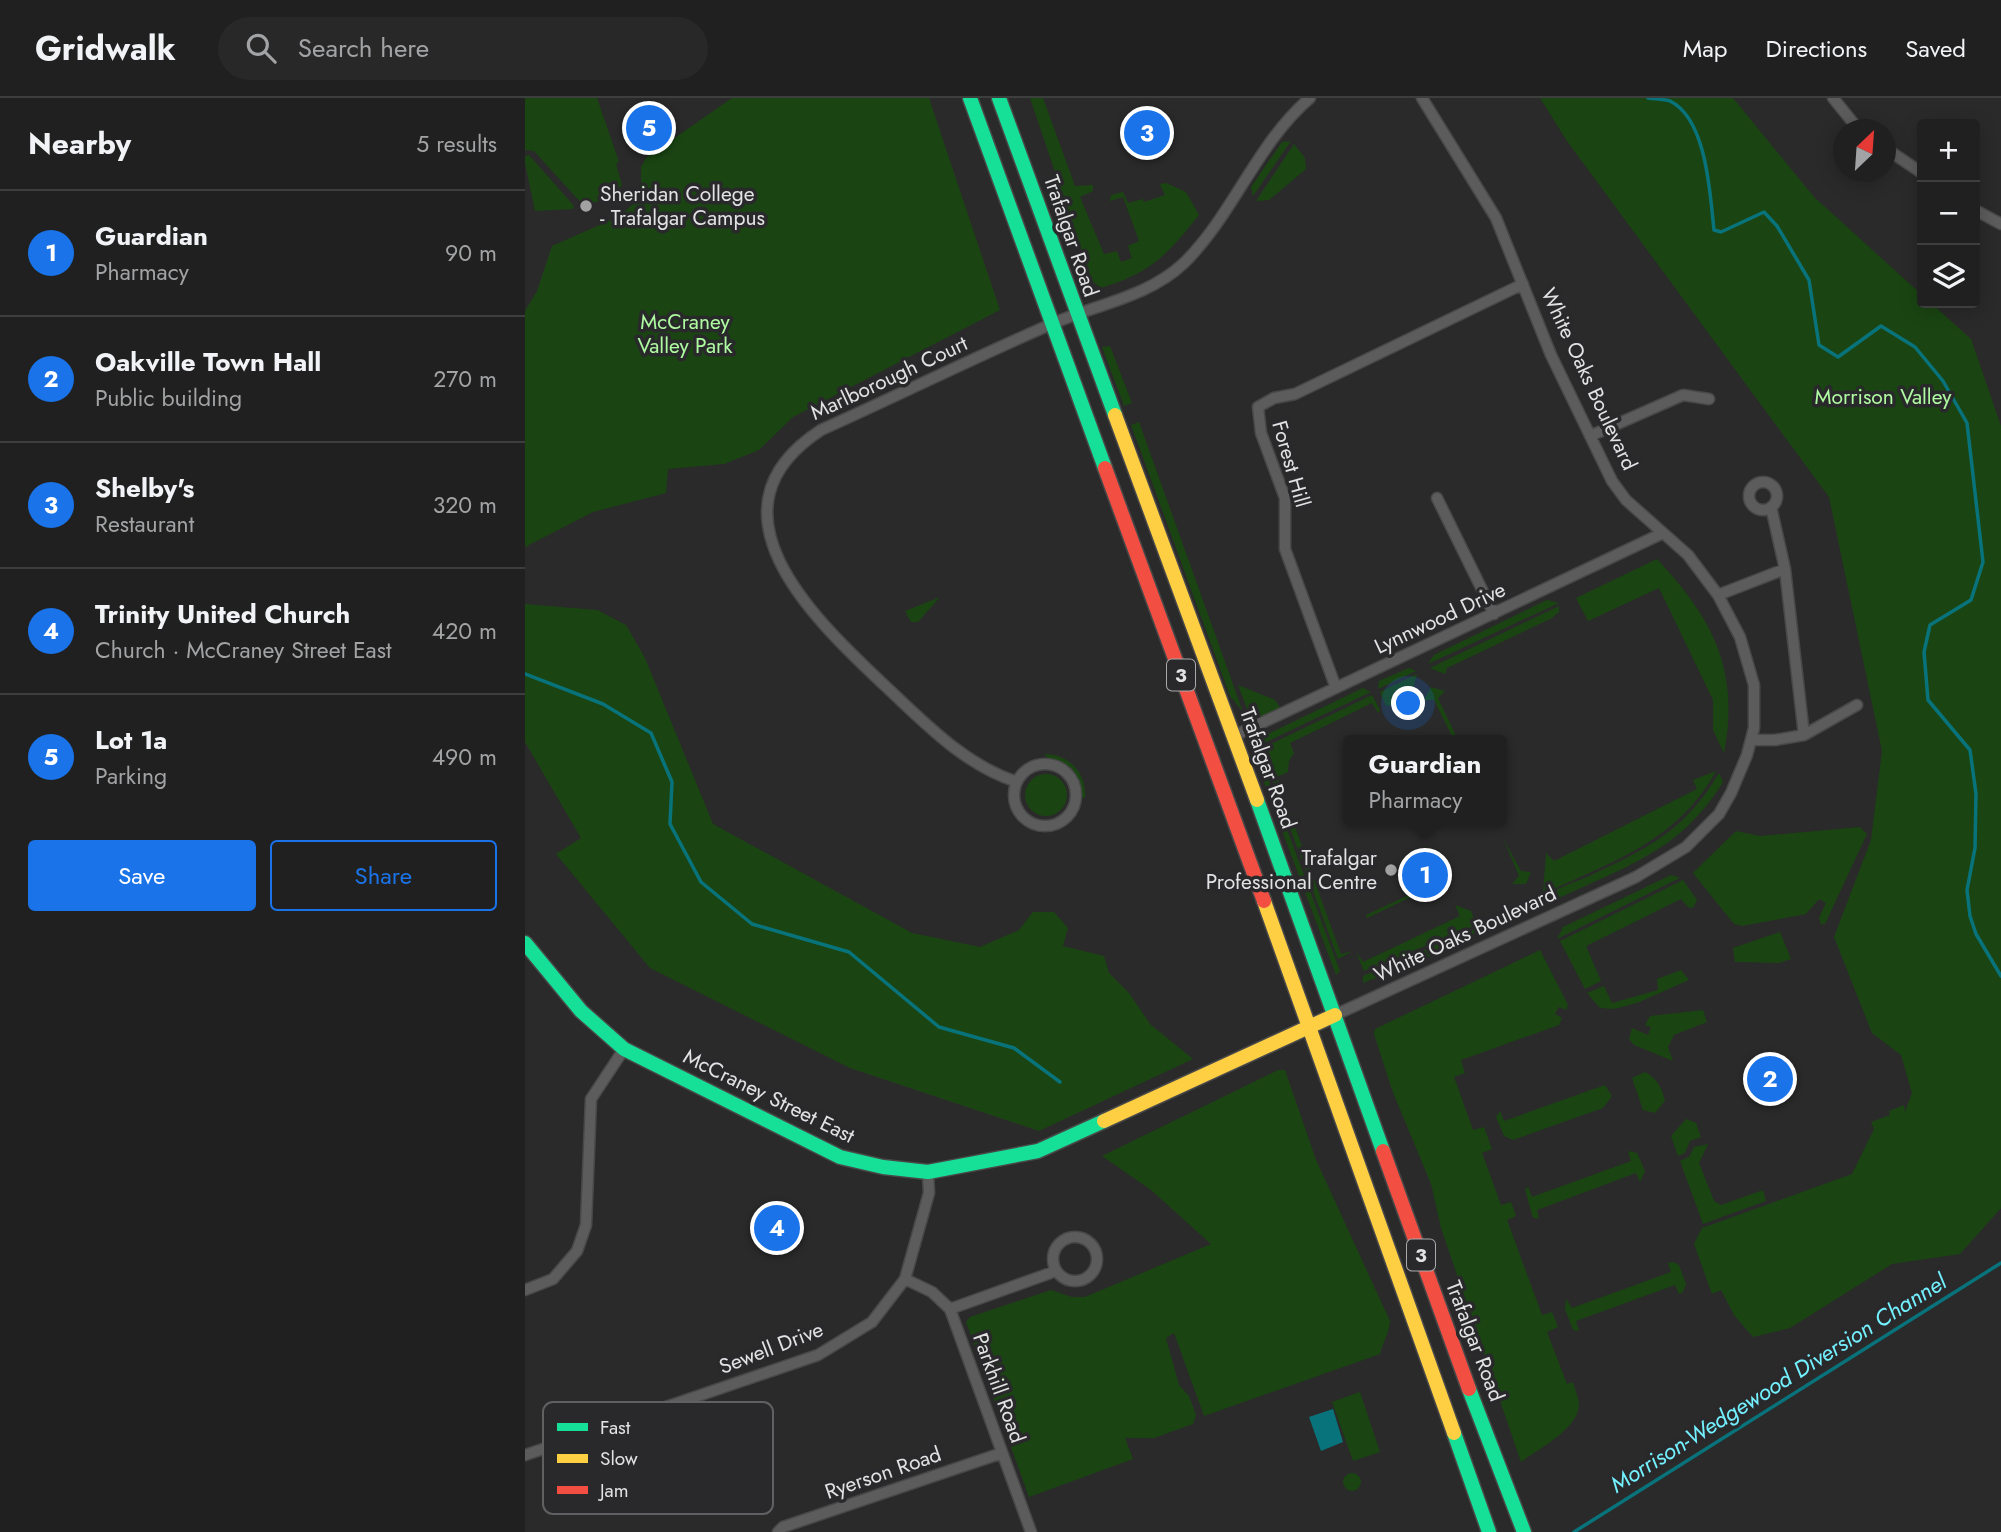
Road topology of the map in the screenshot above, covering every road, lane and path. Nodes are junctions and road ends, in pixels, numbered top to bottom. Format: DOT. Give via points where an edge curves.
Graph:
graph roads {
  1 [pos="970,98"];
  2 [pos="999,98"];
  3 [pos="1310,98"];
  4 [pos="1422,98"];
  5 [pos="1833,98"];
  6 [pos="1851,119"];
  7 [pos="1896,155"];
  8 [pos="1917,170"];
  9 [pos="1980,213"];
  10 [pos="2001,224"];
  11 [pos="1523,285"];
  12 [pos="1076,314"];
  13 [pos="1053,324"];
  14 [pos="1709,399"];
  15 [pos="1590,436"];
  16 [pos="1437,498"];
  17 [pos="1771,508"];
  18 [pos="1664,533"];
  19 [pos="1785,569"];
  20 [pos="1718,595"];
  21 [pos="1494,614"];
  22 [pos="1336,688"];
  23 [pos="1857,705"];
  24 [pos="1804,735"];
  25 [pos="1234,736"];
  26 [pos="1751,740"];
  27 [pos="1017,782"];
  28 [pos="528,951"];
  29 [pos="1335,1015"];
  30 [pos="1310,1027"];
  31 [pos="624,1049"];
  32 [pos="929,1171"];
  33 [pos="1056,1271"];
  34 [pos="905,1279"];
  35 [pos="525,1290"];
  36 [pos="950,1309"];
  37 [pos="680,1402"];
  38 [pos="543,1449"];
  39 [pos="1002,1453"];
  40 [pos="525,1455"];
  41 [pos="778,1532"];
  42 [pos="1031,1532"];
  43 [pos="1489,1532"];
  44 [pos="1524,1532"];
  1 -- 13 [label="main road, 3"];
  2 -- 12 [label="main road, Trafalgar Road / 3"];
  3 -- 12 [label="street, Marlborough Court" via="1285,123 1183,264 1133,296"];
  4 -- 11 [label="street, White Oaks Boulevard" via="1496,218"];
  5 -- 6 [label="street"];
  7 -- 8 [label="street"];
  9 -- 10 [label="street"];
  11 -- 15 [label="street, White Oaks Boulevard"];
  11 -- 22 [label="street, Forest Hill" via="1295,394 1258,407 1261,433 1285,498 1285,549"];
  12 -- 13 [label="street, Marlborough Court"];
  12 -- 25 [label="main road, Trafalgar Road / 3"];
  13 -- 27 [label="street, Marlborough Court" via="821,430 783,462 768,499 767,520 778,561 809,610 960,754"];
  13 -- 30 [label="main road, 3"];
  14 -- 15 [label="street" via="1683,396"];
  15 -- 18 [label="street, White Oaks Boulevard" via="1626,500"];
  16 -- 21 [label="street"];
  17 -- 19 [label="street"];
  18 -- 20 [label="street, White Oaks Boulevard" via="1688,555"];
  18 -- 21 [label="street, Lynnwood Drive"];
  19 -- 20 [label="street"];
  19 -- 24 [label="street"];
  20 -- 26 [label="street, White Oaks Boulevard" via="1748,660 1755,706"];
  21 -- 22 [label="street, Lynnwood Drive"];
  22 -- 25 [label="street, Lynnwood Drive"];
  23 -- 24 [label="street"];
  24 -- 26 [label="street"];
  25 -- 29 [label="main road, Trafalgar Road / 3"];
  26 -- 29 [label="street, White Oaks Boulevard" via="1742,771 1719,814 1674,856"];
  27 -- 27 [label="street" via="1017,807 1031,822 1059,822 1074,806 1075,784 1057,765 1031,766"];
  28 -- 31 [label="main road, McCraney Street East" via="581,1011"];
  29 -- 30 [label="main road, White Oaks Boulevard"];
  29 -- 44 [label="main road, Trafalgar Road / 3"];
  30 -- 32 [label="main road, McCraney Street East" via="1038,1151"];
  30 -- 43 [label="main road, 3"];
  31 -- 32 [label="main road, McCraney Street East" via="840,1157"];
  31 -- 35 [label="street" via="591,1099 586,1225 577,1251 552,1279"];
  32 -- 34 [label="street, Sewell Drive" via="929,1193"];
  33 -- 33 [label="street" via="1069,1280 1089,1276 1097,1263 1095,1248 1076,1236 1062,1241 1053,1257"];
  33 -- 36 [label="street"];
  34 -- 36 [label="street" via="932,1292"];
  34 -- 37 [label="street, Sewell Drive" via="872,1322 818,1355"];
  36 -- 39 [label="street, Parkhill Road"];
  38 -- 40 [label="street, Sewell Drive"];
  39 -- 41 [label="street, Ryerson Road"];
  39 -- 42 [label="street, Parkhill Road"];
}
